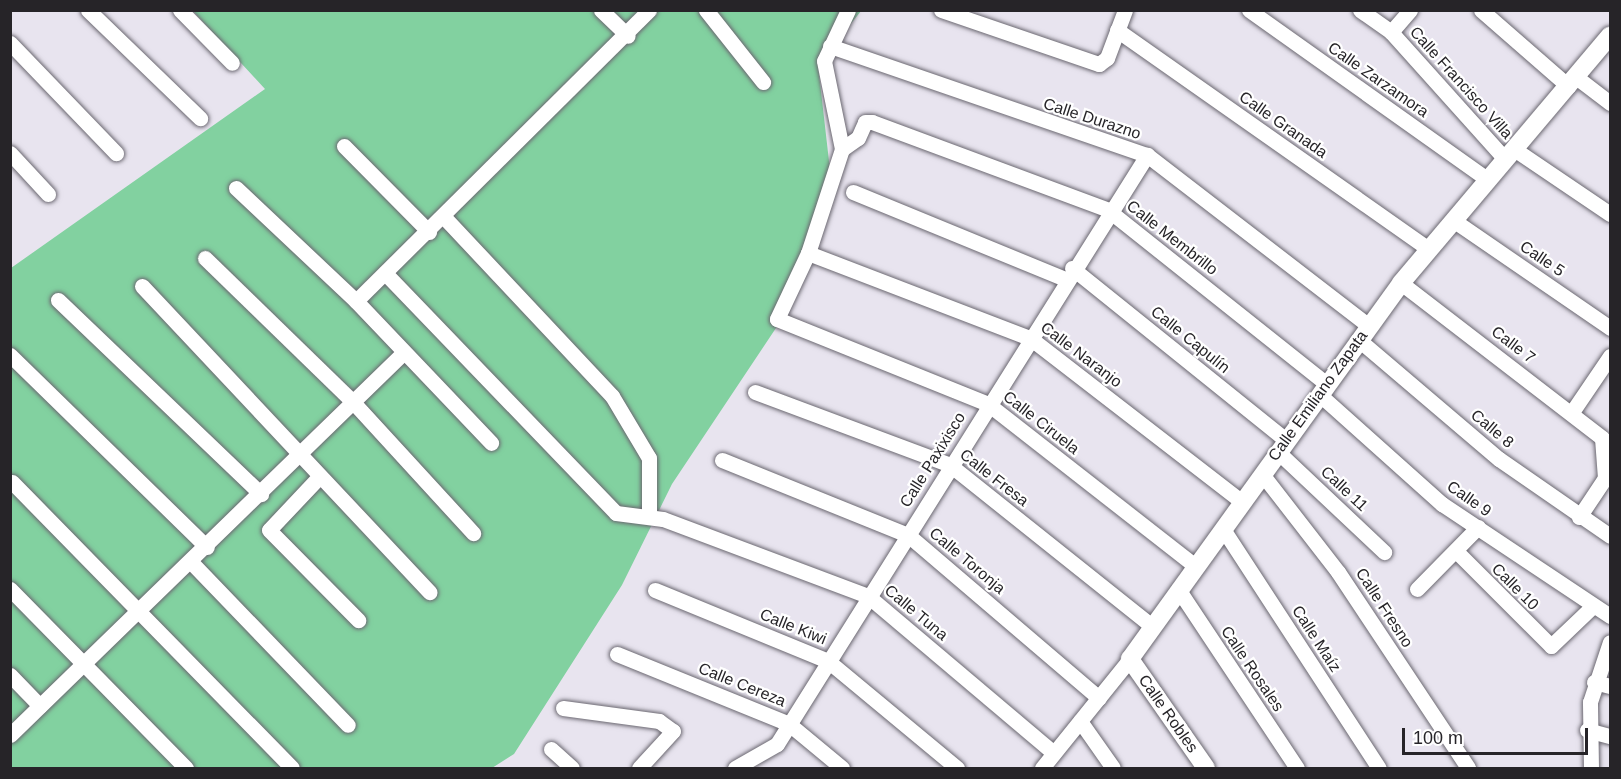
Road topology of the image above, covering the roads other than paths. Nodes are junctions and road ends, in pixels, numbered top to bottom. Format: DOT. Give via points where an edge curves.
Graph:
graph roads {
  1 [pos="88,10"];
  2 [pos="180,10"];
  3 [pos="601,10"];
  4 [pos="649,10"];
  5 [pos="706,10"];
  6 [pos="848,10"];
  7 [pos="941,10"];
  8 [pos="1125,10"];
  9 [pos="1249,10"];
  10 [pos="1360,10"];
  11 [pos="1410,10"];
  12 [pos="1481,10"];
  13 [pos="1116,30"];
  14 [pos="1391,32"];
  15 [pos="628,36"];
  16 [pos="1611,36"];
  17 [pos="11,45"];
  18 [pos="830,46"];
  19 [pos="232,63"];
  20 [pos="1572,81"];
  21 [pos="764,82"];
  22 [pos="1611,104"];
  23 [pos="200,118"];
  24 [pos="344,146"];
  25 [pos="842,149"];
  26 [pos="10,153"];
  27 [pos="116,153"];
  28 [pos="1509,154"];
  29 [pos="1147,155"];
  30 [pos="1487,179"];
  31 [pos="236,188"];
  32 [pos="853,192"];
  33 [pos="48,194"];
  34 [pos="1108,210"];
  35 [pos="1611,214"];
  36 [pos="443,216"];
  37 [pos="1453,220"];
  38 [pos="429,232"];
  39 [pos="1429,249"];
  40 [pos="808,253"];
  41 [pos="205,258"];
  42 [pos="384,273"];
  43 [pos="1068,273"];
  44 [pos="1401,283"];
  45 [pos="142,286"];
  46 [pos="58,300"];
  47 [pos="356,301"];
  48 [pos="1611,328"];
  49 [pos="1364,333"];
  50 [pos="1030,338"];
  51 [pos="404,352"];
  52 [pos="10,356"];
  53 [pos="1611,356"];
  54 [pos="1324,389"];
  55 [pos="755,392"];
  56 [pos="353,402"];
  57 [pos="988,404"];
  58 [pos="1572,412"];
  59 [pos="491,443"];
  60 [pos="1282,446"];
  61 [pos="297,456"];
  62 [pos="722,460"];
  63 [pos="950,465"];
  64 [pos="1262,474"];
  65 [pos="318,478"];
  66 [pos="12,482"];
  67 [pos="261,494"];
  68 [pos="1242,502"];
  69 [pos="656,516"];
  70 [pos="1579,517"];
  71 [pos="1478,527"];
  72 [pos="1223,529"];
  73 [pos="473,533"];
  74 [pos="908,535"];
  75 [pos="1611,536"];
  76 [pos="207,547"];
  77 [pos="1384,552"];
  78 [pos="1457,552"];
  79 [pos="191,562"];
  80 [pos="1195,566"];
  81 [pos="10,589"];
  82 [pos="1178,589"];
  83 [pos="1417,589"];
  84 [pos="655,590"];
  85 [pos="429,592"];
  86 [pos="868,596"];
  87 [pos="1592,608"];
  88 [pos="140,614"];
  89 [pos="1611,616"];
  90 [pos="358,620"];
  91 [pos="1152,626"];
  92 [pos="1611,642"];
  93 [pos="617,654"];
  94 [pos="1130,659"];
  95 [pos="828,661"];
  96 [pos="85,665"];
  97 [pos="10,675"];
  98 [pos="1594,682"];
  99 [pos="1611,687"];
  100 [pos="1100,698"];
  101 [pos="40,706"];
  102 [pos="563,708"];
  103 [pos="1080,721"];
  104 [pos="789,724"];
  105 [pos="348,725"];
  106 [pos="1587,730"];
  107 [pos="10,735"];
  108 [pos="1611,736"];
  109 [pos="552,748"];
  110 [pos="1054,753"];
  111 [pos="755,758"];
  112 [pos="186,768"];
  113 [pos="292,768"];
  114 [pos="572,768"];
  115 [pos="639,768"];
  116 [pos="735,768"];
  117 [pos="767,768"];
  118 [pos="842,768"];
  119 [pos="957,768"];
  120 [pos="1042,768"];
  121 [pos="1113,768"];
  122 [pos="1206,768"];
  123 [pos="1297,768"];
  124 [pos="1379,768"];
  125 [pos="1468,768"];
  126 [pos="1591,768"];
  1 -- 23 [label="street"];
  2 -- 19 [label="street"];
  3 -- 15 [label="street"];
  4 -- 15 [label="street"];
  5 -- 21 [label="street"];
  6 -- 18 [label="street"];
  7 -- 13 [label="street" via="1099,64"];
  8 -- 13 [label="street"];
  9 -- 30 [label="street, Calle Zarzamora"];
  10 -- 14 [label="street, Calle Francisco Villa"];
  11 -- 14 [label="street"];
  12 -- 20 [label="street"];
  13 -- 39 [label="street, Calle Granada"];
  14 -- 28 [label="street, Calle Francisco Villa"];
  15 -- 36 [label="street" via="605,51"];
  16 -- 20 [label="main road, Calle Emiliano Zapata"];
  17 -- 27 [label="street"];
  18 -- 25 [label="street" via="824,61"];
  18 -- 29 [label="street, Calle Durazno"];
  20 -- 22 [label="street"];
  20 -- 28 [label="main road, Calle Emiliano Zapata"];
  24 -- 38 [label="street"];
  25 -- 34 [label="street, Calle Membrillo" via="858,138 865,122 872,122"];
  25 -- 40 [label="street"];
  26 -- 33 [label="street"];
  28 -- 30 [label="main road, Calle Emiliano Zapata"];
  28 -- 35 [label="street"];
  29 -- 34 [label="street, Calle Paxixisco"];
  29 -- 49 [label="street, Calle Durazno"];
  30 -- 37 [label="main road, Calle Emiliano Zapata"];
  31 -- 47 [label="street"];
  32 -- 43 [label="street, Calle Capulín"];
  34 -- 43 [label="street, Calle Paxixisco"];
  34 -- 54 [label="street, Calle Membrillo"];
  36 -- 38 [label="street"];
  36 -- 69 [label="street" via="612,396 649,458"];
  37 -- 39 [label="main road, Calle Emiliano Zapata"];
  37 -- 48 [label="street, Calle 5"];
  38 -- 42 [label="street"];
  39 -- 44 [label="main road, Calle Emiliano Zapata"];
  40 -- 50 [label="street, Calle Naranjo"];
  40 -- 57 [label="street, Calle Ciruela" via="777,319"];
  41 -- 56 [label="street"];
  42 -- 47 [label="street"];
  42 -- 69 [label="street, Calle Tuna" via="616,513"];
  43 -- 50 [label="street, Calle Paxixisco"];
  43 -- 60 [label="street, Calle Capulín"];
  44 -- 49 [label="main road, Calle Emiliano Zapata"];
  44 -- 58 [label="street, Calle 7"];
  45 -- 61 [label="street"];
  46 -- 67 [label="street"];
  47 -- 51 [label="street"];
  49 -- 54 [label="main road, Calle Emiliano Zapata"];
  49 -- 70 [label="street, Calle 8" via="1499,459"];
  50 -- 57 [label="street, Calle Paxixisco"];
  50 -- 68 [label="street, Calle Naranjo"];
  51 -- 56 [label="street"];
  51 -- 59 [label="street"];
  52 -- 76 [label="street"];
  53 -- 58 [label="street"];
  54 -- 60 [label="main road, Calle Emiliano Zapata"];
  54 -- 71 [label="street, Calle 9" via="1442,504"];
  55 -- 63 [label="street, Calle Fresa"];
  56 -- 61 [label="street"];
  56 -- 73 [label="street"];
  57 -- 63 [label="street, Calle Paxixisco"];
  57 -- 80 [label="street, Calle Ciruela"];
  58 -- 70 [label="street, Calle 7" via="1602,438 1605,478"];
  60 -- 64 [label="main road, Calle Emiliano Zapata"];
  60 -- 77 [label="street, Calle 11"];
  61 -- 65 [label="street"];
  61 -- 67 [label="street"];
  62 -- 74 [label="street, Calle Toronja"];
  63 -- 74 [label="street, Calle Paxixisco"];
  63 -- 91 [label="street, Calle Fresa"];
  64 -- 68 [label="main road, Calle Emiliano Zapata"];
  64 -- 125 [label="street, Calle Fresno" via="1338,572"];
  65 -- 85 [label="street"];
  65 -- 90 [label="street" via="269,530"];
  66 -- 88 [label="street"];
  67 -- 76 [label="street"];
  68 -- 72 [label="main road, Calle Emiliano Zapata"];
  69 -- 86 [label="street, Calle Tuna"];
  70 -- 75 [label="street, Calle 8"];
  71 -- 78 [label="street"];
  71 -- 87 [label="street, Calle 9"];
  72 -- 80 [label="main road, Calle Emiliano Zapata"];
  72 -- 124 [label="street, Calle Maíz"];
  74 -- 86 [label="street, Calle Paxixisco"];
  74 -- 100 [label="street, Calle Toronja"];
  76 -- 79 [label="street"];
  78 -- 83 [label="street"];
  78 -- 87 [label="street, Calle 10" via="1551,646"];
  79 -- 88 [label="street"];
  79 -- 105 [label="street"];
  80 -- 82 [label="main road, Calle Emiliano Zapata"];
  81 -- 96 [label="street"];
  82 -- 91 [label="main road, Calle Emiliano Zapata"];
  82 -- 123 [label="street, Calle Rosales"];
  84 -- 95 [label="street, Calle Kiwi"];
  86 -- 95 [label="street, Calle Paxixisco"];
  86 -- 110 [label="street, Calle Tuna"];
  87 -- 89 [label="street, Calle 9"];
  88 -- 96 [label="street"];
  88 -- 113 [label="street"];
  91 -- 94 [label="main road, Calle Emiliano Zapata"];
  92 -- 98 [label="street"];
  93 -- 104 [label="street, Calle Cereza"];
  94 -- 100 [label="street, Calle Emiliano Zapata"];
  94 -- 122 [label="main road, Calle Robles"];
  95 -- 104 [label="street, Calle Paxixisco"];
  95 -- 119 [label="street, Calle Kiwi"];
  96 -- 101 [label="street"];
  96 -- 112 [label="street"];
  97 -- 101 [label="street"];
  98 -- 99 [label="street"];
  98 -- 106 [label="street"];
  100 -- 103 [label="street, Calle Emiliano Zapata"];
  101 -- 107 [label="street"];
  102 -- 115 [label="street" via="652,719 673,731"];
  103 -- 110 [label="street, Calle Emiliano Zapata"];
  103 -- 121 [label="street"];
  104 -- 111 [label="street, Calle Paxixisco" via="777,744"];
  104 -- 118 [label="street, Calle Cereza"];
  106 -- 108 [label="street"];
  106 -- 126 [label="street"];
  109 -- 114 [label="street"];
  110 -- 120 [label="street, Calle Emiliano Zapata"];
  111 -- 116 [label="street, Calle Paxixisco"];
  111 -- 117 [label="street"];
}
